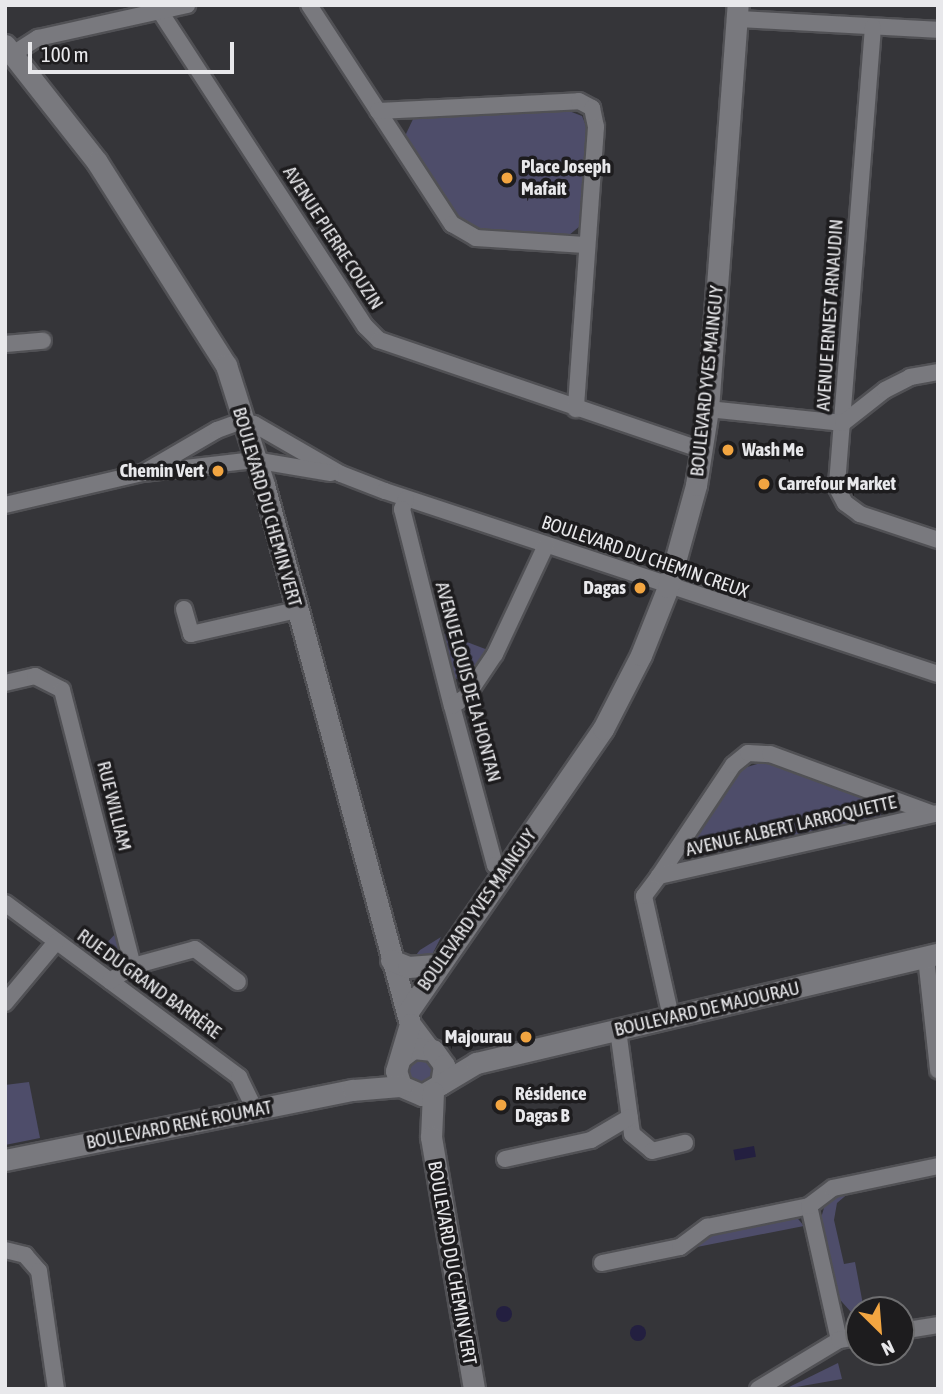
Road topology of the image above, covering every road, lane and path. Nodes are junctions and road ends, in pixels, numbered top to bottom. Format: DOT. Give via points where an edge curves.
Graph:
graph roads {
  1 [pos="187,5"];
  2 [pos="309,5"];
  3 [pos="159,10"];
  4 [pos="738,12"];
  5 [pos="873,27"];
  6 [pos="938,30"];
  7 [pos="9,50"];
  8 [pos="378,111"];
  9 [pos="585,245"];
  10 [pos="43,341"];
  11 [pos="5,344"];
  12 [pos="938,372"];
  13 [pos="576,409"];
  14 [pos="708,409"];
  15 [pos="242,421"];
  16 [pos="843,423"];
  17 [pos="284,441"];
  18 [pos="702,450"];
  19 [pos="252,453"];
  20 [pos="143,473"];
  21 [pos="341,474"];
  22 [pos="406,499"];
  23 [pos="5,505"];
  24 [pos="938,540"];
  25 [pos="546,545"];
  26 [pos="668,587"];
  27 [pos="184,609"];
  28 [pos="297,610"];
  29 [pos="938,674"];
  30 [pos="5,683"];
  31 [pos="452,706"];
  32 [pos="936,814"];
  33 [pos="503,873"];
  34 [pos="659,876"];
  35 [pos="5,903"];
  36 [pos="56,942"];
  37 [pos="932,956"];
  38 [pos="391,960"];
  39 [pos="439,965"];
  40 [pos="133,966"];
  41 [pos="110,981"];
  42 [pos="237,982"];
  43 [pos="5,1003"];
  44 [pos="671,1017"];
  45 [pos="408,1019"];
  46 [pos="618,1030"];
  47 [pos="432,1051"];
  48 [pos="476,1063"];
  49 [pos="938,1070"];
  50 [pos="402,1077"];
  51 [pos="437,1088"];
  52 [pos="255,1110"];
  53 [pos="630,1117"];
  54 [pos="431,1137"];
  55 [pos="685,1143"];
  56 [pos="505,1159"];
  57 [pos="5,1160"];
  58 [pos="938,1166"];
  59 [pos="809,1206"];
  60 [pos="5,1250"];
  61 [pos="602,1263"];
  62 [pos="938,1325"];
  63 [pos="915,1329"];
  64 [pos="845,1339"];
  65 [pos="839,1340"];
  66 [pos="57,1389"];
  67 [pos="474,1389"];
  68 [pos="758,1389"];
  1 -- 3 [label="street"];
  2 -- 8 [label="street"];
  3 -- 7 [label="street" via="38,38"];
  3 -- 13 [label="street, AVENUE PIERRE COUZIN" via="365,326 379,340"];
  4 -- 5 [label="street"];
  4 -- 14 [label="street, BOULEVARD YVES MAINGUY"];
  5 -- 6 [label="street"];
  5 -- 16 [label="street, AVENUE ERNEST ARNAUDIN"];
  7 -- 15 [label="street, BOULEVARD DU CHEMIN VERT" via="97,162 189,303 226,365"];
  8 -- 9 [label="street" via="452,224 476,238"];
  8 -- 9 [label="street" via="579,101 592,108 596,127"];
  9 -- 13 [label="street"];
  10 -- 11 [label="street"];
  12 -- 16 [label="street" via="910,377 885,390"];
  13 -- 18 [label="street, AVENUE PIERRE COUZIN"];
  14 -- 16 [label="street"];
  14 -- 18 [label="street, BOULEVARD YVES MAINGUY"];
  15 -- 17 [label="street, BOULEVARD DU CHEMIN CREUX"];
  15 -- 19 [label="street, BOULEVARD DU CHEMIN VERT"];
  15 -- 20 [label="street"];
  16 -- 24 [label="street, AVENUE ERNEST ARNAUDIN" via="835,472 845,503 860,514"];
  17 -- 19 [label="street"];
  17 -- 21 [label="street, BOULEVARD DU CHEMIN CREUX"];
  18 -- 26 [label="street, BOULEVARD YVES MAINGUY"];
  19 -- 20 [label="street"];
  19 -- 21 [label="street, BOULEVARD DU CHEMIN CREUX"];
  19 -- 28 [label="street, BOULEVARD DU CHEMIN VERT"];
  20 -- 23 [label="street"];
  21 -- 22 [label="street, BOULEVARD DU CHEMIN CREUX"];
  22 -- 25 [label="street, BOULEVARD DU CHEMIN CREUX"];
  22 -- 31 [label="street, AVENUE LOUIS DE LA HONTAN" via="402,509"];
  25 -- 26 [label="street, BOULEVARD DU CHEMIN CREUX"];
  25 -- 31 [label="street" via="495,654 466,697"];
  26 -- 29 [label="street, BOULEVARD DU CHEMIN CREUX"];
  26 -- 33 [label="street, BOULEVARD YVES MAINGUY" via="641,655 603,729"];
  27 -- 28 [label="street" via="191,634"];
  28 -- 38 [label="street, BOULEVARD DU CHEMIN VERT"];
  30 -- 40 [label="street, RUE WILLIAM" via="35,676 62,690"];
  31 -- 33 [label="street, AVENUE LOUIS DE LA HONTAN" via="495,865"];
  32 -- 34 [label="street, AVENUE ALBERT LARROQUETTE"];
  32 -- 34 [label="street, AVENUE ALBERT LARROQUETTE" via="770,754 748,753 733,765"];
  33 -- 39 [label="street, BOULEVARD YVES MAINGUY"];
  34 -- 44 [label="street, AVENUE ALBERT LARROQUETTE" via="643,897"];
  35 -- 36 [label="street, RUE DU GRAND BARRÈRE"];
  36 -- 41 [label="street, RUE DU GRAND BARRÈRE"];
  36 -- 43 [label="street"];
  37 -- 44 [label="street, BOULEVARD DE MAJOURAU"];
  37 -- 49 [label="street"];
  38 -- 39 [label="street" via="416,968"];
  38 -- 45 [label="street, BOULEVARD DU CHEMIN VERT"];
  39 -- 45 [label="street, BOULEVARD YVES MAINGUY"];
  40 -- 41 [label="street"];
  40 -- 42 [label="street" via="195,949"];
  41 -- 52 [label="street, RUE DU GRAND BARRÈRE" via="239,1077"];
  44 -- 46 [label="street, BOULEVARD DE MAJOURAU"];
  45 -- 47 [label="street, BOULEVARD DU CHEMIN VERT"];
  45 -- 50 [label="street"];
  46 -- 48 [label="street, BOULEVARD DE MAJOURAU"];
  46 -- 53 [label="street"];
  47 -- 48 [label="street, BOULEVARD DE MAJOURAU"];
  47 -- 50 [label="street" via="412,1048"];
  47 -- 51 [label="street, BOULEVARD DU CHEMIN VERT" via="444,1065"];
  48 -- 51 [label="street, BOULEVARD DE MAJOURAU"];
  50 -- 51 [label="street"];
  50 -- 52 [label="street, BOULEVARD RENÉ ROUMAT"];
  50 -- 54 [label="street, BOULEVARD DU CHEMIN VERT"];
  51 -- 54 [label="street, BOULEVARD DU CHEMIN VERT"];
  52 -- 57 [label="street, BOULEVARD RENÉ ROUMAT"];
  53 -- 55 [label="street" via="632,1134 652,1151"];
  53 -- 56 [label="street" via="591,1140"];
  54 -- 67 [label="street, BOULEVARD DU CHEMIN VERT"];
  58 -- 59 [label="street" via="833,1188"];
  59 -- 61 [label="street" via="707,1227 680,1247"];
  59 -- 65 [label="street"];
  60 -- 66 [label="street" via="24,1255 38,1272"];
  62 -- 63 [label="street"];
  64 -- 65 [label="street"];
  65 -- 68 [label="street"];
}
